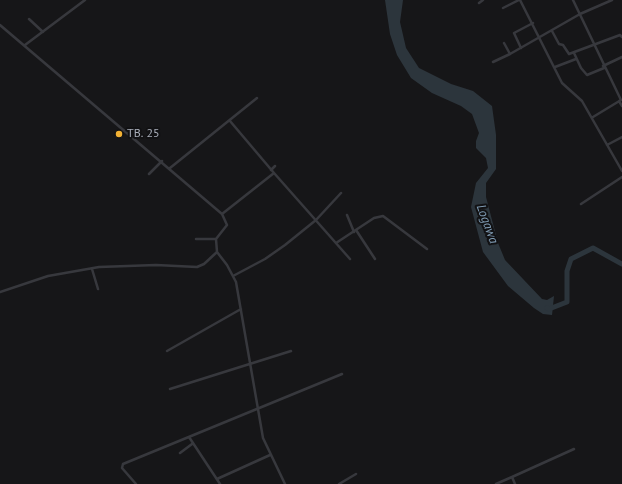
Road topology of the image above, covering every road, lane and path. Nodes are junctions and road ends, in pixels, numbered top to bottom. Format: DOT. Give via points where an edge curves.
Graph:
graph roads {
  1 [pos="85,0"];
  2 [pos="483,0"];
  3 [pos="519,0"];
  4 [pos="573,0"];
  5 [pos="612,0"];
  6 [pos="479,3"];
  7 [pos="503,8"];
  8 [pos="580,14"];
  9 [pos="29,19"];
  10 [pos="533,23"];
  11 [pos="0,25"];
  12 [pos="552,31"];
  13 [pos="43,32"];
  14 [pos="622,37"];
  15 [pos="540,38"];
  16 [pos="504,42"];
  17 [pos="593,44"];
  18 [pos="25,45"];
  19 [pos="521,48"];
  20 [pos="574,53"];
  21 [pos="510,54"];
  22 [pos="622,57"];
  23 [pos="576,59"];
  24 [pos="493,62"];
  25 [pos="555,67"];
  26 [pos="604,67"];
  27 [pos="258,98"];
  28 [pos="621,100"];
  29 [pos="622,106"];
  30 [pos="593,117"];
  31 [pos="230,121"];
  32 [pos="622,137"];
  33 [pos="607,145"];
  34 [pos="162,161"];
  35 [pos="275,166"];
  36 [pos="170,168"];
  37 [pos="271,170"];
  38 [pos="622,171"];
  39 [pos="274,173"];
  40 [pos="149,174"];
  41 [pos="622,177"];
  42 [pos="341,193"];
  43 [pos="581,204"];
  44 [pos="222,214"];
  45 [pos="347,215"];
  46 [pos="316,220"];
  47 [pos="355,231"];
  48 [pos="196,239"];
  49 [pos="216,239"];
  50 [pos="336,243"];
  51 [pos="427,249"];
  52 [pos="217,252"];
  53 [pos="350,259"];
  54 [pos="375,259"];
  55 [pos="92,268"];
  56 [pos="234,276"];
  57 [pos="98,289"];
  58 [pos="0,292"];
  59 [pos="241,309"];
  60 [pos="167,351"];
  61 [pos="290,351"];
  62 [pos="249,364"];
  63 [pos="342,374"];
  64 [pos="170,389"];
  65 [pos="257,410"];
  66 [pos="189,437"];
  67 [pos="192,444"];
  68 [pos="574,449"];
  69 [pos="180,453"];
  70 [pos="270,455"];
  71 [pos="356,474"];
  72 [pos="512,477"];
  73 [pos="217,479"];
  74 [pos="136,484"];
  75 [pos="220,484"];
  76 [pos="286,484"];
  77 [pos="340,484"];
  78 [pos="496,484"];
  79 [pos="515,484"];
  1 -- 13 [label="street"];
  2 -- 6 [label="street"];
  3 -- 7 [label="street"];
  3 -- 10 [label="street"];
  4 -- 8 [label="street"];
  5 -- 8 [label="street"];
  8 -- 12 [label="street"];
  8 -- 17 [label="street"];
  9 -- 13 [label="street"];
  10 -- 15 [label="street"];
  10 -- 19 [label="street" via="514,33"];
  11 -- 18 [label="street"];
  12 -- 15 [label="street"];
  12 -- 20 [label="street" via="568,54"];
  13 -- 18 [label="street"];
  14 -- 17 [label="street"];
  15 -- 19 [label="street"];
  15 -- 25 [label="street"];
  16 -- 21 [label="street"];
  17 -- 20 [label="street"];
  17 -- 26 [label="street"];
  18 -- 34 [label="street"];
  19 -- 21 [label="street"];
  20 -- 23 [label="street"];
  21 -- 24 [label="street"];
  22 -- 26 [label="street"];
  23 -- 25 [label="street"];
  23 -- 26 [label="street" via="588,75"];
  25 -- 30 [label="street" via="562,83 582,100"];
  26 -- 28 [label="street"];
  27 -- 31 [label="street"];
  28 -- 29 [label="street"];
  28 -- 30 [label="street"];
  30 -- 33 [label="street"];
  31 -- 36 [label="street"];
  31 -- 37 [label="street"];
  32 -- 33 [label="street"];
  33 -- 38 [label="street"];
  34 -- 36 [label="street"];
  34 -- 40 [label="street"];
  35 -- 37 [label="street"];
  36 -- 44 [label="street"];
  37 -- 39 [label="street"];
  39 -- 44 [label="street"];
  39 -- 46 [label="street"];
  41 -- 43 [label="street"];
  42 -- 46 [label="street"];
  44 -- 49 [label="street" via="227,226"];
  45 -- 47 [label="street"];
  46 -- 50 [label="street"];
  46 -- 56 [label="street" via="272,254"];
  47 -- 50 [label="street"];
  47 -- 51 [label="street" via="374,218 382,216"];
  47 -- 54 [label="street"];
  48 -- 49 [label="street"];
  49 -- 52 [label="street"];
  50 -- 53 [label="street"];
  52 -- 55 [label="street" via="197,267 156,265"];
  52 -- 56 [label="street"];
  55 -- 57 [label="street"];
  55 -- 58 [label="street" via="48,276"];
  56 -- 59 [label="street"];
  59 -- 60 [label="street"];
  59 -- 62 [label="street"];
  61 -- 62 [label="street"];
  62 -- 64 [label="street"];
  62 -- 65 [label="street"];
  63 -- 65 [label="street"];
  65 -- 66 [label="street"];
  65 -- 70 [label="street" via="263,438"];
  66 -- 67 [label="street"];
  66 -- 74 [label="street" via="123,464 122,468"];
  67 -- 69 [label="street"];
  67 -- 73 [label="street"];
  68 -- 72 [label="street"];
  70 -- 73 [label="street"];
  70 -- 76 [label="street"];
  71 -- 77 [label="street"];
  72 -- 78 [label="street"];
  72 -- 79 [label="street"];
  73 -- 75 [label="street"];
}
